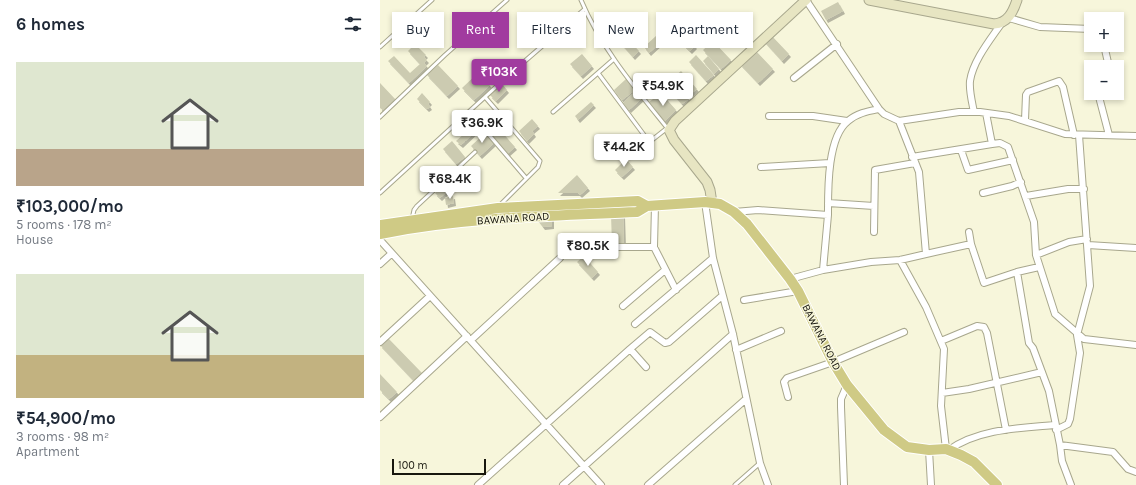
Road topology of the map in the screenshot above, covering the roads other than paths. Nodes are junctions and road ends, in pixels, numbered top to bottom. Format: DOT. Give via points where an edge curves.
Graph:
graph roads {
  1 [pos="432,0"];
  2 [pos="507,0"];
  3 [pos="581,0"];
  4 [pos="806,0"];
  5 [pos="869,0"];
  6 [pos="1017,0"];
  7 [pos="585,9"];
  8 [pos="1005,21"];
  9 [pos="1084,29"];
  10 [pos="836,44"];
  11 [pos="380,47"];
  12 [pos="614,59"];
  13 [pos="598,73"];
  14 [pos="794,78"];
  15 [pos="485,97"];
  16 [pos="1100,100"];
  17 [pos="879,108"];
  18 [pos="553,112"];
  19 [pos="974,112"];
  20 [pos="986,113"];
  21 [pos="769,116"];
  22 [pos="380,117"];
  23 [pos="1024,120"];
  24 [pos="847,121"];
  25 [pos="899,121"];
  26 [pos="478,122"];
  27 [pos="668,129"];
  28 [pos="1076,135"];
  29 [pos="1109,135"];
  30 [pos="1136,136"];
  31 [pos="992,144"];
  32 [pos="962,150"];
  33 [pos="475,152"];
  34 [pos="912,157"];
  35 [pos="1013,160"];
  36 [pos="830,163"];
  37 [pos="915,163"];
  38 [pos="762,167"];
  39 [pos="526,178"];
  40 [pos="1021,182"];
  41 [pos="1084,189"];
  42 [pos="380,193"];
  43 [pos="983,193"];
  44 [pos="1026,196"];
  45 [pos="709,202"];
  46 [pos="828,203"];
  47 [pos="651,206"];
  48 [pos="874,206"];
  49 [pos="498,208"];
  50 [pos="552,210"];
  51 [pos="734,212"];
  52 [pos="828,215"];
  53 [pos="495,218"];
  54 [pos="411,220"];
  55 [pos="380,225"];
  56 [pos="874,232"];
  57 [pos="968,232"];
  58 [pos="380,234"];
  59 [pos="380,240"];
  60 [pos="1087,242"];
  61 [pos="971,244"];
  62 [pos="618,247"];
  63 [pos="654,247"];
  64 [pos="1136,248"];
  65 [pos="391,254"];
  66 [pos="926,254"];
  67 [pos="1036,255"];
  68 [pos="560,258"];
  69 [pos="713,258"];
  70 [pos="900,260"];
  71 [pos="380,264"];
  72 [pos="1039,267"];
  73 [pos="665,270"];
  74 [pos="823,270"];
  75 [pos="1016,272"];
  76 [pos="790,279"];
  77 [pos="676,290"];
  78 [pos="798,291"];
  79 [pos="430,296"];
  80 [pos="722,296"];
  81 [pos="744,300"];
  82 [pos="623,306"];
  83 [pos="635,324"];
  84 [pos="781,331"];
  85 [pos="904,332"];
  86 [pos="733,334"];
  87 [pos="1077,335"];
  88 [pos="469,338"];
  89 [pos="941,340"];
  90 [pos="380,342"];
  91 [pos="1136,345"];
  92 [pos="630,349"];
  93 [pos="736,350"];
  94 [pos="833,362"];
  95 [pos="646,367"];
  96 [pos="1042,372"];
  97 [pos="996,384"];
  98 [pos="847,385"];
  99 [pos="942,393"];
  100 [pos="788,397"];
  101 [pos="746,399"];
  102 [pos="380,417"];
  103 [pos="546,423"];
  104 [pos="1055,427"];
  105 [pos="1006,430"];
  106 [pos="1060,445"];
  107 [pos="929,450"];
  108 [pos="948,450"];
  109 [pos="760,463"];
  110 [pos="584,467"];
  111 [pos="1136,472"];
  112 [pos="479,485"];
  113 [pos="563,485"];
  114 [pos="601,485"];
  115 [pos="648,485"];
  116 [pos="736,485"];
  117 [pos="768,485"];
  118 [pos="844,485"];
  119 [pos="931,485"];
  120 [pos="997,485"];
  121 [pos="1071,485"];
  1 -- 11 [label="lane"];
  2 -- 22 [label="lane"];
  3 -- 7 [label="lane"];
  4 -- 10 [label="street"];
  4 -- 27 [label="street"];
  5 -- 8 [label="street" via="994,24"];
  6 -- 8 [label="street"];
  7 -- 12 [label="lane"];
  7 -- 15 [label="lane"];
  8 -- 9 [label="street" via="1040,27"];
  8 -- 19 [label="street" via="989,41 972,74 970,93"];
  10 -- 14 [label="street"];
  10 -- 17 [label="street"];
  12 -- 13 [label="lane"];
  12 -- 27 [label="lane"];
  13 -- 18 [label="lane"];
  13 -- 27 [label="lane" via="647,139 652,140"];
  15 -- 39 [label="lane" via="540,161 538,167"];
  15 -- 42 [label="lane"];
  16 -- 29 [label="street"];
  17 -- 24 [label="street" via="858,114"];
  17 -- 25 [label="street" via="884,114"];
  19 -- 20 [label="street"];
  19 -- 25 [label="street"];
  20 -- 23 [label="street"];
  20 -- 31 [label="street"];
  21 -- 24 [label="street" via="813,116"];
  23 -- 28 [label="street"];
  23 -- 28 [label="street" via="1028,92 1059,81 1063,87"];
  24 -- 36 [label="street" via="840,132"];
  25 -- 34 [label="street"];
  26 -- 39 [label="lane"];
  27 -- 45 [label="street" via="707,182 710,190"];
  28 -- 29 [label="street"];
  28 -- 41 [label="street"];
  29 -- 30 [label="street"];
  31 -- 32 [label="street"];
  31 -- 35 [label="street" via="1005,144"];
  32 -- 34 [label="street"];
  32 -- 35 [label="street" via="968,170"];
  33 -- 54 [label="lane" via="417,206"];
  34 -- 37 [label="street"];
  35 -- 40 [label="street"];
  36 -- 38 [label="street"];
  36 -- 46 [label="street"];
  37 -- 48 [label="street" via="875,170"];
  37 -- 66 [label="street" via="921,183"];
  39 -- 49 [label="lane"];
  40 -- 43 [label="street"];
  40 -- 44 [label="street"];
  41 -- 44 [label="street"];
  41 -- 60 [label="street"];
  44 -- 67 [label="street" via="1034,222"];
  45 -- 47 [label="main road, BAWANA ROAD"];
  45 -- 51 [label="main road, BAWANA ROAD" via="720,204"];
  45 -- 69 [label="street"];
  46 -- 48 [label="street"];
  46 -- 52 [label="street"];
  47 -- 50 [label="main road, BAWANA ROAD" via="638,201"];
  47 -- 63 [label="street"];
  48 -- 56 [label="street"];
  49 -- 50 [label="main road, BAWANA ROAD"];
  49 -- 53 [label="lane"];
  49 -- 54 [label="main road, BAWANA ROAD"];
  50 -- 53 [label="main road, BAWANA ROAD"];
  51 -- 52 [label="street" via="758,210"];
  51 -- 76 [label="main road, BAWANA ROAD" via="747,224"];
  52 -- 74 [label="street"];
  53 -- 58 [label="main road, BAWANA ROAD" via="428,224"];
  54 -- 55 [label="main road, BAWANA ROAD"];
  57 -- 61 [label="street"];
  59 -- 65 [label="street"];
  60 -- 64 [label="street"];
  60 -- 67 [label="street" via="1069,242"];
  60 -- 87 [label="street" via="1090,286"];
  61 -- 66 [label="street"];
  61 -- 75 [label="street" via="984,283"];
  62 -- 63 [label="street"];
  63 -- 73 [label="street"];
  65 -- 71 [label="street"];
  65 -- 79 [label="street"];
  66 -- 70 [label="street"];
  67 -- 72 [label="street"];
  68 -- 88 [label="street"];
  69 -- 77 [label="street"];
  69 -- 80 [label="street"];
  70 -- 74 [label="street"];
  70 -- 89 [label="street"];
  72 -- 75 [label="street"];
  72 -- 87 [label="street" via="1052,311"];
  73 -- 77 [label="street"];
  73 -- 82 [label="street"];
  74 -- 76 [label="street"];
  75 -- 96 [label="street" via="1029,343"];
  76 -- 78 [label="main road, BAWANA ROAD"];
  77 -- 83 [label="street"];
  78 -- 81 [label="street"];
  78 -- 94 [label="main road, BAWANA ROAD"];
  79 -- 88 [label="street"];
  79 -- 90 [label="street"];
  80 -- 86 [label="street"];
  80 -- 92 [label="street" via="669,342 665,343 650,332"];
  84 -- 93 [label="street"];
  85 -- 94 [label="street"];
  86 -- 93 [label="street"];
  86 -- 110 [label="street"];
  87 -- 91 [label="street" via="1084,339"];
  87 -- 104 [label="street" via="1080,353 1070,419 1068,424"];
  88 -- 102 [label="street"];
  88 -- 103 [label="street"];
  89 -- 97 [label="street" via="963,330 983,326 987,333"];
  89 -- 99 [label="street" via="944,355"];
  92 -- 95 [label="street"];
  92 -- 103 [label="street"];
  93 -- 101 [label="street"];
  94 -- 98 [label="main road, BAWANA ROAD"];
  94 -- 100 [label="street" via="785,380"];
  96 -- 97 [label="street"];
  96 -- 104 [label="street" via="1049,391"];
  97 -- 99 [label="street"];
  97 -- 105 [label="street"];
  98 -- 107 [label="main road, BAWANA ROAD" via="893,438 907,447"];
  98 -- 118 [label="street" via="840,407"];
  99 -- 108 [label="street" via="941,416"];
  101 -- 109 [label="street"];
  101 -- 115 [label="street"];
  103 -- 110 [label="street"];
  103 -- 112 [label="street"];
  104 -- 105 [label="street"];
  104 -- 106 [label="street"];
  105 -- 108 [label="street" via="964,440"];
  106 -- 111 [label="street" via="1113,452 1128,469"];
  106 -- 121 [label="street" via="1062,461"];
  107 -- 108 [label="main road, BAWANA ROAD"];
  107 -- 119 [label="street"];
  108 -- 120 [label="main road, BAWANA ROAD" via="974,462"];
  109 -- 116 [label="lane"];
  109 -- 117 [label="street"];
  110 -- 113 [label="street"];
  110 -- 114 [label="street"];
}
